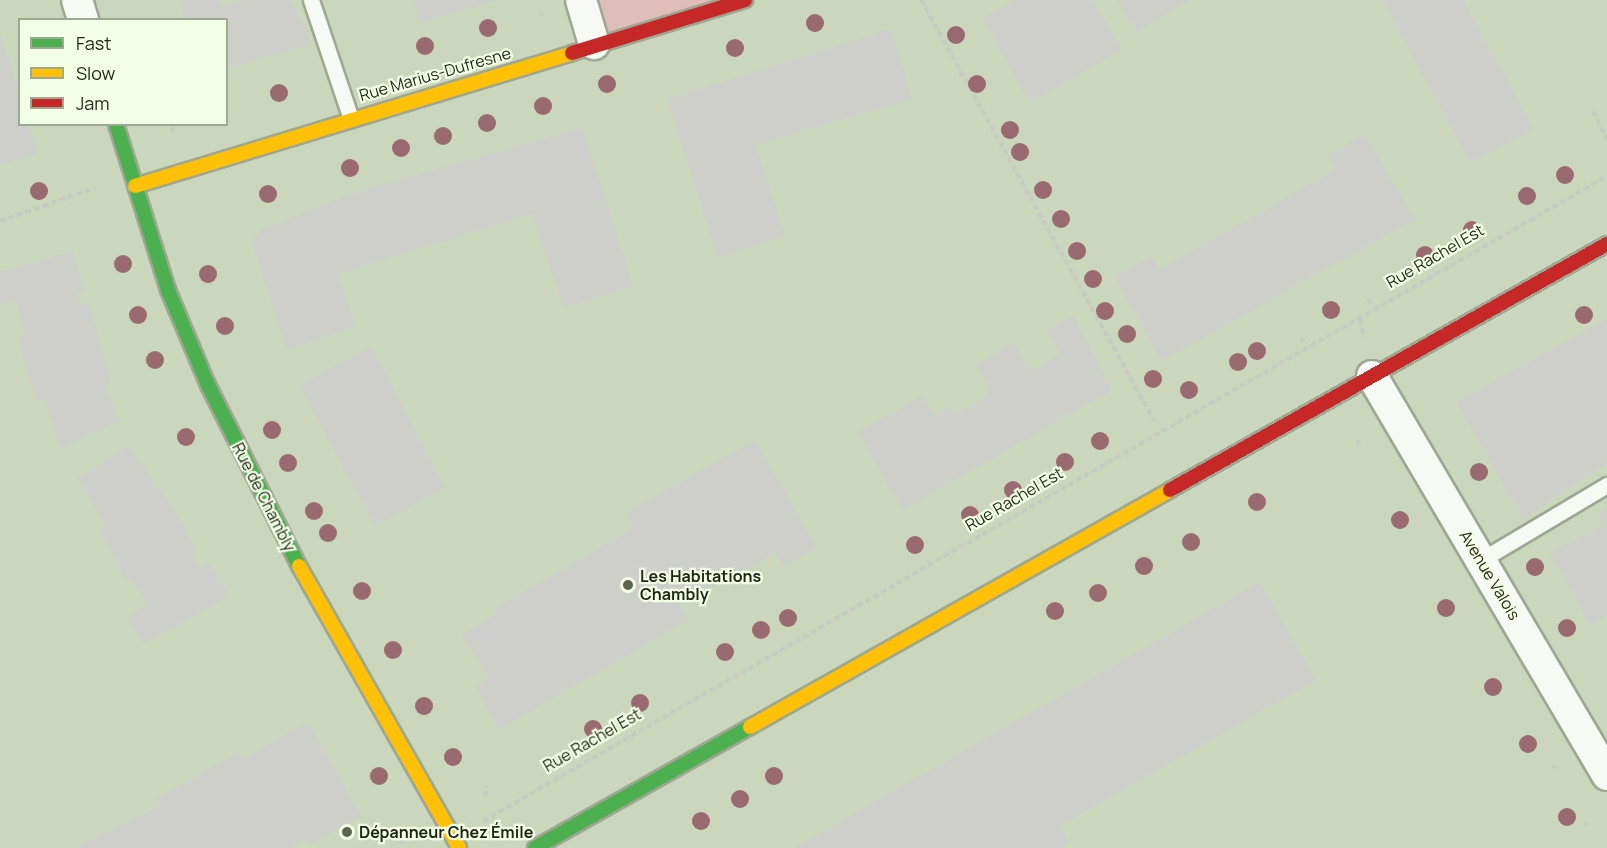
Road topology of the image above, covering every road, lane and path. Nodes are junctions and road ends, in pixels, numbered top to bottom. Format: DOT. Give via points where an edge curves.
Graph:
graph roads {
  1 [pos="77,0"];
  2 [pos="311,0"];
  3 [pos="581,0"];
  4 [pos="746,0"];
  5 [pos="921,0"];
  6 [pos="82,18"];
  7 [pos="594,44"];
  8 [pos="1593,111"];
  9 [pos="350,116"];
  10 [pos="117,126"];
  11 [pos="174,126"];
  12 [pos="171,132"];
  13 [pos="1607,140"];
  14 [pos="1607,176"];
  15 [pos="135,186"];
  16 [pos="95,188"];
  17 [pos="0,220"];
  18 [pos="1607,244"];
  19 [pos="1372,376"];
  20 [pos="1154,421"];
  21 [pos="1607,485"];
  22 [pos="1480,560"];
  23 [pos="1606,769"];
  24 [pos="487,786"];
  25 [pos="485,797"];
  26 [pos="398,841"];
  27 [pos="408,843"];
  28 [pos="457,843"];
  29 [pos="535,848"];
  1 -- 6 [label="street"];
  2 -- 9 [label="lane"];
  3 -- 7 [label="street"];
  4 -- 7 [label="street, Rue Marius-Dufresne"];
  5 -- 20 [label="path"];
  7 -- 9 [label="street, Rue Marius-Dufresne"];
  8 -- 13 [label="path"];
  9 -- 15 [label="street, Rue Marius-Dufresne"];
  10 -- 15 [label="street, Rue de Chambly"];
  11 -- 12 [label="path"];
  14 -- 28 [label="path, Rue Rachel Est"];
  15 -- 28 [label="street, Rue de Chambly" via="168,290 208,385 303,573"];
  16 -- 17 [label="path"];
  18 -- 19 [label="street"];
  19 -- 22 [label="street, Avenue Valois"];
  19 -- 29 [label="street"];
  21 -- 22 [label="lane"];
  22 -- 23 [label="street, Avenue Valois"];
  24 -- 25 [label="path"];
  26 -- 27 [label="path"];
}
